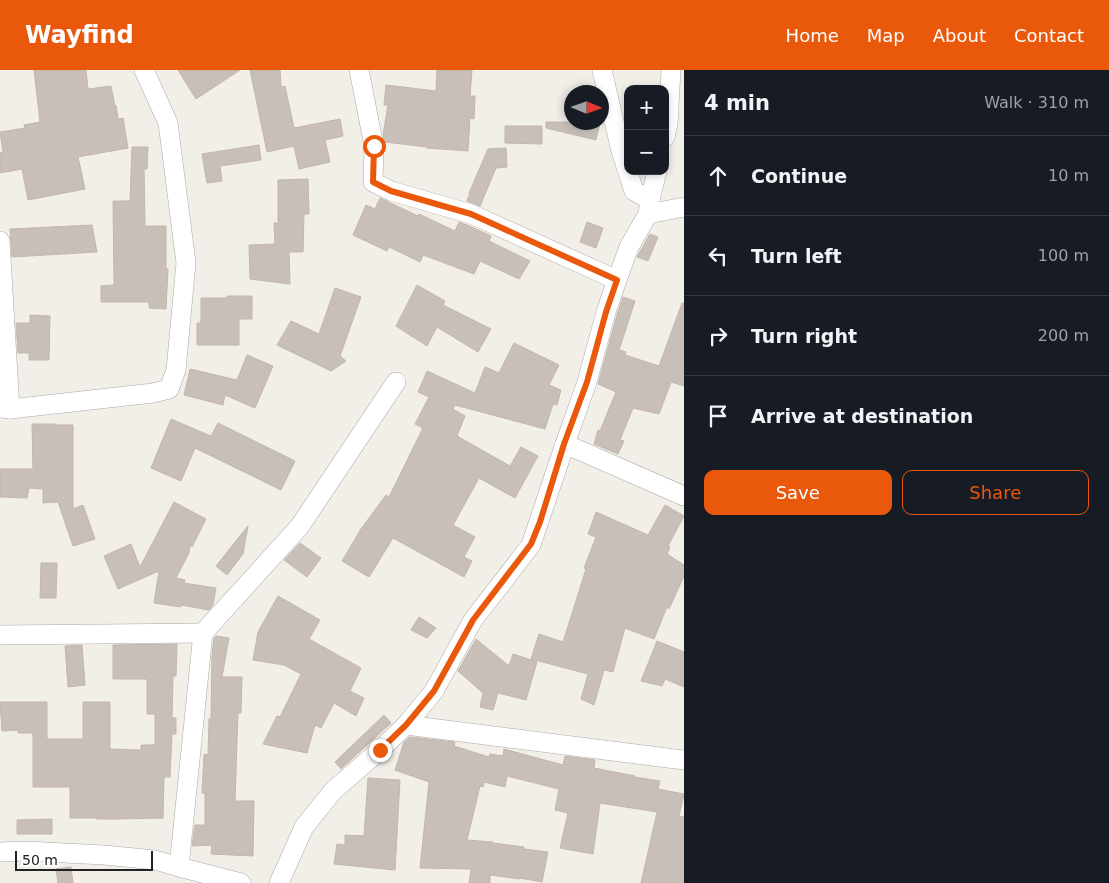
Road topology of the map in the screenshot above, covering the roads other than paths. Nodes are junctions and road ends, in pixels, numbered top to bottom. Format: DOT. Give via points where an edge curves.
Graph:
graph roads {
  1 [pos="144,70"];
  2 [pos="359,70"];
  3 [pos="602,70"];
  4 [pos="671,70"];
  5 [pos="667,130"];
  6 [pos="656,175"];
  7 [pos="649,207"];
  8 [pos="684,208"];
  9 [pos="0,241"];
  10 [pos="617,280"];
  11 [pos="396,382"];
  12 [pos="5,409"];
  13 [pos="564,444"];
  14 [pos="684,496"];
  15 [pos="203,633"];
  16 [pos="0,635"];
  17 [pos="406,725"];
  18 [pos="684,760"];
  19 [pos="0,852"];
  20 [pos="178,867"];
  21 [pos="242,883"];
  22 [pos="279,883"];
  1 -- 12 [label="street" via="168,123 186,263 176,370 169,389"];
  2 -- 10 [label="street" via="374,146 373,182 391,191 471,214"];
  3 -- 7 [label="street" via="634,191"];
  4 -- 5 [label="street"];
  6 -- 7 [label="street"];
  7 -- 8 [label="street"];
  7 -- 10 [label="street"];
  9 -- 12 [label="street"];
  10 -- 13 [label="street" via="587,382"];
  11 -- 15 [label="street" via="300,526"];
  13 -- 14 [label="street"];
  13 -- 17 [label="street" via="531,544 473,620 434,691"];
  15 -- 16 [label="street"];
  15 -- 20 [label="street"];
  17 -- 18 [label="street"];
  17 -- 22 [label="street" via="333,791 304,827"];
  19 -- 20 [label="street" via="104,855 155,860"];
  20 -- 21 [label="street"];
}
